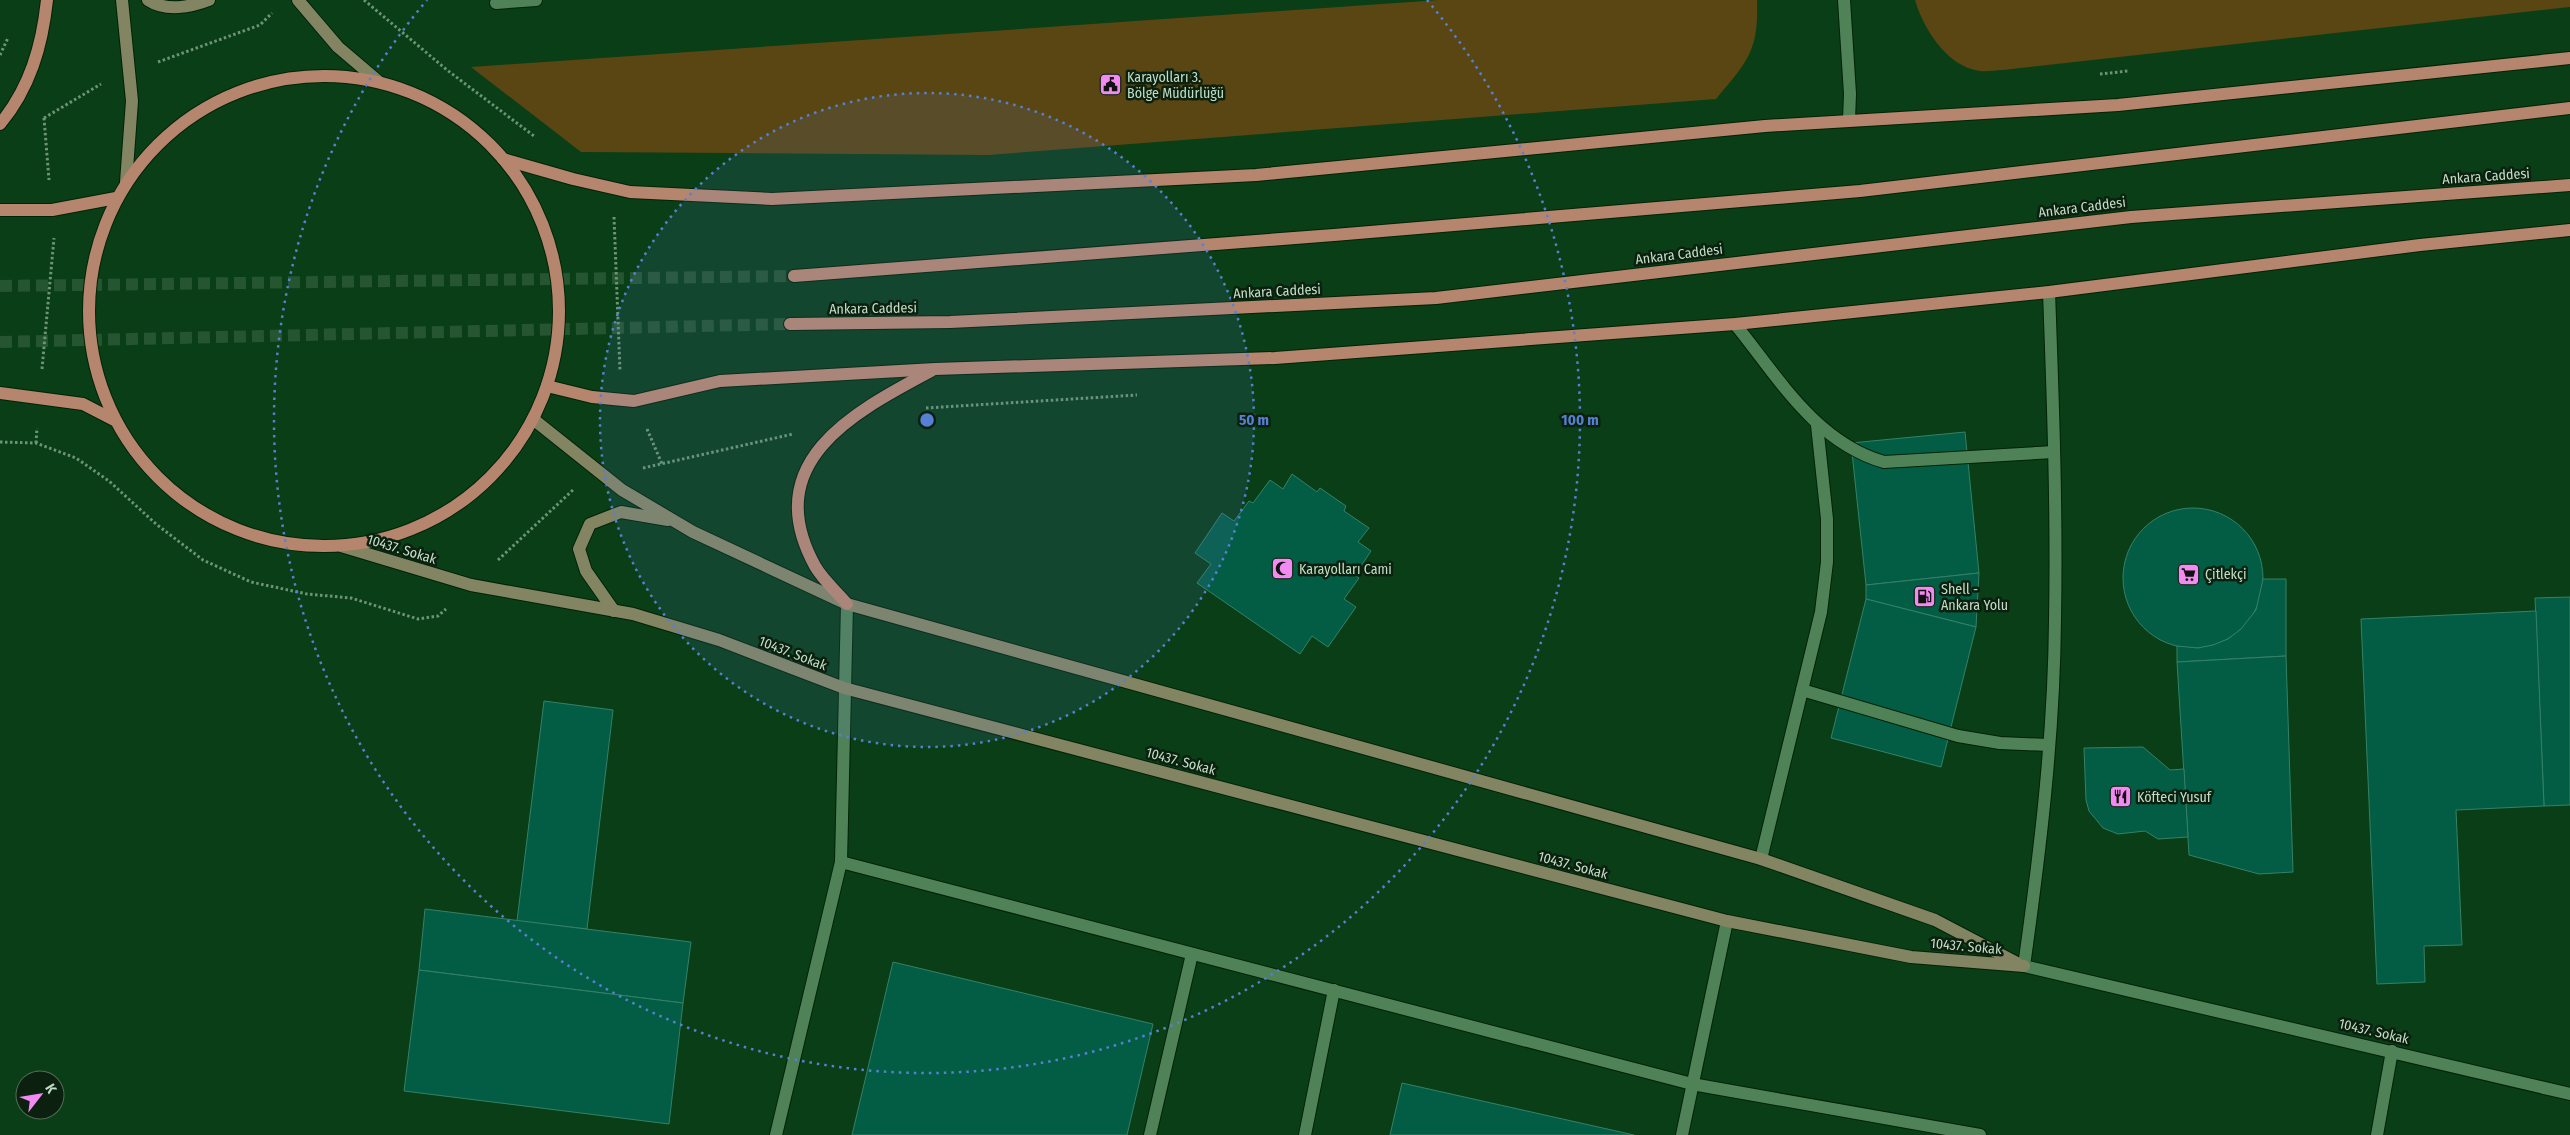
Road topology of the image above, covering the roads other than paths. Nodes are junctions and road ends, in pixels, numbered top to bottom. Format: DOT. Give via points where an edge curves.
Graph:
graph roads {
  1 [pos="47,0"];
  2 [pos="122,0"];
  3 [pos="148,0"];
  4 [pos="209,0"];
  5 [pos="298,0"];
  6 [pos="536,0"];
  7 [pos="1844,0"];
  8 [pos="496,3"];
  9 [pos="2570,58"];
  10 [pos="378,81"];
  11 [pos="2570,108"];
  12 [pos="1850,120"];
  13 [pos="0,124"];
  14 [pos="503,159"];
  15 [pos="126,182"];
  16 [pos="2570,184"];
  17 [pos="116,198"];
  18 [pos="0,210"];
  19 [pos="2570,230"];
  20 [pos="794,276"];
  21 [pos="2049,292"];
  22 [pos="790,324"];
  23 [pos="1735,324"];
  24 [pos="935,369"];
  25 [pos="547,386"];
  26 [pos="0,393"];
  27 [pos="533,419"];
  28 [pos="116,421"];
  29 [pos="1817,424"];
  30 [pos="2054,452"];
  31 [pos="675,521"];
  32 [pos="341,546"];
  33 [pos="847,604"];
  34 [pos="614,611"];
  35 [pos="844,688"];
  36 [pos="1802,690"];
  37 [pos="2048,745"];
  38 [pos="1761,859"];
  39 [pos="841,862"];
  40 [pos="1727,921"];
  41 [pos="1192,954"];
  42 [pos="2024,966"];
  43 [pos="1334,990"];
  44 [pos="2392,1051"];
  45 [pos="1692,1084"];
  46 [pos="2570,1094"];
  47 [pos="776,1135"];
  48 [pos="1150,1135"];
  49 [pos="1305,1135"];
  50 [pos="1682,1135"];
  51 [pos="1980,1135"];
  52 [pos="2376,1135"];
  1 -- 13 [label="main road" via="32,72 16,105"];
  2 -- 15 [label="street" via="132,101"];
  3 -- 4 [label="street" via="172,8"];
  5 -- 10 [label="street" via="338,47"];
  6 -- 8 [label="street"];
  7 -- 12 [label="street"];
  9 -- 12 [label="main road" via="2118,105"];
  10 -- 14 [label="main road" via="427,99 459,118"];
  10 -- 15 [label="main road" via="344,75 310,75 242,88 183,121 157,143"];
  11 -- 20 [label="main road" via="1860,191"];
  12 -- 14 [label="main road" via="1256,176 772,199 630,192"];
  14 -- 25 [label="main road" via="524,186 540,217 558,283 556,352"];
  15 -- 17 [label="main road"];
  16 -- 22 [label="main road, Ankara Caddesi" via="2131,217 1436,298 950,322"];
  17 -- 18 [label="main road" via="52,210"];
  17 -- 28 [label="main road" via="93,260 88,326 103,391"];
  19 -- 21 [label="main road" via="2420,245"];
  21 -- 23 [label="main road"];
  21 -- 30 [label="street"];
  23 -- 24 [label="main road" via="1275,358"];
  23 -- 29 [label="street"];
  24 -- 25 [label="main road" via="720,381 634,401 592,397"];
  24 -- 33 [label="main road" via="869,405 844,423 815,454 804,476 797,506 803,537 816,567"];
  25 -- 27 [label="main road"];
  26 -- 28 [label="main road" via="84,404"];
  27 -- 31 [label="street, 10437. Sokak" via="622,490"];
  27 -- 32 [label="main road" via="510,456 468,498 439,517 408,531 376,541"];
  28 -- 32 [label="main road" via="137,454 163,483 194,507 228,526 264,539 303,546"];
  29 -- 30 [label="street" via="1860,455 1884,462"];
  29 -- 36 [label="street" via="1827,519 1827,562 1821,612"];
  30 -- 37 [label="street" via="2055,622"];
  31 -- 33 [label="street, 10437. Sokak" via="692,532"];
  31 -- 34 [label="street" via="620,512 590,524 579,550 586,571"];
  32 -- 34 [label="street, 10437. Sokak" via="471,585"];
  33 -- 35 [label="street"];
  33 -- 38 [label="street, 10437. Sokak"];
  34 -- 35 [label="street, 10437. Sokak" via="719,640"];
  35 -- 39 [label="street"];
  35 -- 40 [label="street, 10437. Sokak"];
  36 -- 37 [label="street" via="1958,736 2000,743"];
  36 -- 38 [label="street"];
  37 -- 42 [label="street" via="2037,876"];
  38 -- 42 [label="street, 10437. Sokak" via="1935,920"];
  39 -- 41 [label="street"];
  39 -- 47 [label="street"];
  40 -- 42 [label="street, 10437. Sokak" via="1911,957"];
  40 -- 45 [label="street"];
  41 -- 43 [label="street"];
  41 -- 48 [label="street"];
  42 -- 44 [label="street, 10437. Sokak"];
  43 -- 45 [label="street"];
  43 -- 49 [label="street"];
  44 -- 46 [label="street, 10437. Sokak"];
  44 -- 52 [label="street"];
  45 -- 50 [label="street"];
  45 -- 51 [label="street"];
}
